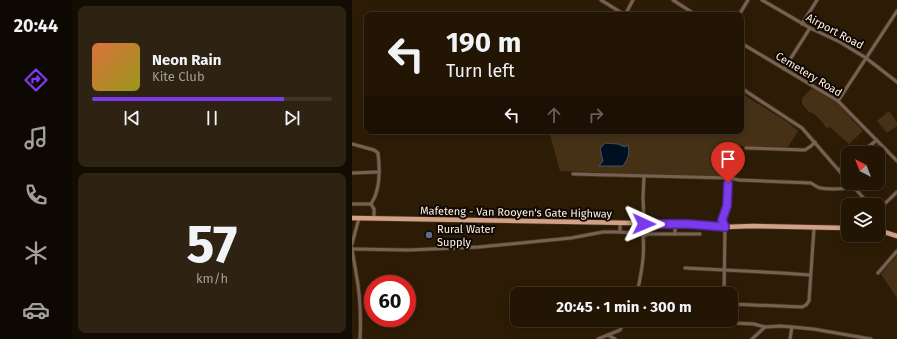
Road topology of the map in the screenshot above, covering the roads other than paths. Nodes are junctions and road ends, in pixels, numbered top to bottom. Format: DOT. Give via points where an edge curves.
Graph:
graph roads {
  1 [pos="601,0"];
  2 [pos="633,0"];
  3 [pos="673,0"];
  4 [pos="748,0"];
  5 [pos="762,0"];
  6 [pos="817,0"];
  7 [pos="897,11"];
  8 [pos="620,12"];
  9 [pos="627,12"];
  10 [pos="691,12"];
  11 [pos="741,12"];
  12 [pos="802,24"];
  13 [pos="810,28"];
  14 [pos="744,45"];
  15 [pos="866,58"];
  16 [pos="784,69"];
  17 [pos="897,82"];
  18 [pos="744,90"];
  19 [pos="838,101"];
  20 [pos="877,140"];
  21 [pos="815,142"];
  22 [pos="352,144"];
  23 [pos="869,146"];
  24 [pos="746,148"];
  25 [pos="897,160"];
  26 [pos="839,170"];
  27 [pos="379,172"];
  28 [pos="841,172"];
  29 [pos="352,173"];
  30 [pos="573,174"];
  31 [pos="644,177"];
  32 [pos="728,178"];
  33 [pos="841,189"];
  34 [pos="856,190"];
  35 [pos="897,192"];
  36 [pos="864,198"];
  37 [pos="885,203"];
  38 [pos="352,204"];
  39 [pos="371,204"];
  40 [pos="352,218"];
  41 [pos="360,218"];
  42 [pos="374,218"];
  43 [pos="620,223"];
  44 [pos="644,224"];
  45 [pos="675,224"];
  46 [pos="725,227"];
  47 [pos="814,228"];
  48 [pos="841,228"];
  49 [pos="620,232"];
  50 [pos="885,232"];
  51 [pos="674,234"];
  52 [pos="700,234"];
  53 [pos="643,236"];
  54 [pos="897,236"];
  55 [pos="352,244"];
  56 [pos="352,249"];
  57 [pos="897,251"];
  58 [pos="685,268"];
  59 [pos="725,270"];
  60 [pos="878,273"];
  61 [pos="810,275"];
  62 [pos="638,287"];
  63 [pos="724,287"];
  64 [pos="738,304"];
  65 [pos="738,323"];
  66 [pos="622,327"];
  67 [pos="765,327"];
  68 [pos="792,327"];
  69 [pos="608,335"];
  70 [pos="360,339"];
  71 [pos="598,339"];
  72 [pos="615,339"];
  73 [pos="752,339"];
  74 [pos="790,339"];
  75 [pos="871,339"];
  1 -- 8 [label="street"];
  2 -- 9 [label="street"];
  3 -- 10 [label="street"];
  4 -- 11 [label="street"];
  5 -- 12 [label="street, Airport Road"];
  6 -- 12 [label="street"];
  7 -- 15 [label="street"];
  12 -- 13 [label="street, Airport Road"];
  13 -- 15 [label="street, Airport Road"];
  13 -- 16 [label="street"];
  14 -- 16 [label="street, Cemetery Road"];
  15 -- 17 [label="street, Airport Road"];
  15 -- 19 [label="street"];
  16 -- 19 [label="street, Cemetery Road"];
  18 -- 21 [label="street" via="798,124"];
  19 -- 20 [label="street, Cemetery Road"];
  20 -- 23 [label="street"];
  20 -- 25 [label="street, Cemetery Road"];
  21 -- 24 [label="street" via="805,150"];
  21 -- 26 [label="street"];
  22 -- 27 [label="street" via="377,151"];
  26 -- 28 [label="street"];
  27 -- 29 [label="street"];
  27 -- 39 [label="street" via="376,197"];
  30 -- 31 [label="street"];
  31 -- 32 [label="street"];
  31 -- 44 [label="street"];
  32 -- 33 [label="street" via="811,183 820,188"];
  32 -- 46 [label="street" via="727,206 722,220"];
  34 -- 36 [label="street"];
  35 -- 37 [label="street"];
  38 -- 39 [label="street"];
  39 -- 42 [label="street"];
  40 -- 41 [label="main road, Mafeteng - Van Rooyen's Gate Highway"];
  41 -- 42 [label="main road, Mafeteng - Van Rooyen's Gate Highway"];
  41 -- 55 [label="street"];
  42 -- 43 [label="main road, Mafeteng - Van Rooyen's Gate Highway"];
  43 -- 44 [label="main road, Mafeteng - Van Rooyen's Gate Highway"];
  43 -- 49 [label="street"];
  44 -- 45 [label="main road, Mafeteng - Van Rooyen's Gate Highway"];
  45 -- 46 [label="main road, Mafeteng - Van Rooyen's Gate Highway"];
  45 -- 51 [label="street"];
  46 -- 47 [label="main road, Mafeteng - Van Rooyen's Gate Highway"];
  46 -- 59 [label="street"];
  47 -- 48 [label="main road, Mafeteng - Van Rooyen's Gate Highway"];
  47 -- 61 [label="street"];
  49 -- 53 [label="street"];
  49 -- 56 [label="street" via="479,247"];
  50 -- 54 [label="main road"];
  51 -- 52 [label="street"];
  51 -- 53 [label="street"];
  53 -- 62 [label="street" via="643,266"];
  56 -- 70 [label="street" via="361,317"];
  57 -- 60 [label="street"];
  58 -- 59 [label="street"];
  59 -- 61 [label="street"];
  59 -- 63 [label="street"];
  61 -- 64 [label="street" via="809,301 802,307"];
  65 -- 67 [label="street"];
  66 -- 69 [label="street"];
  67 -- 68 [label="street"];
  67 -- 73 [label="street"];
  68 -- 74 [label="street"];
  68 -- 75 [label="street"];
  69 -- 71 [label="street"];
  69 -- 72 [label="street"];
}
